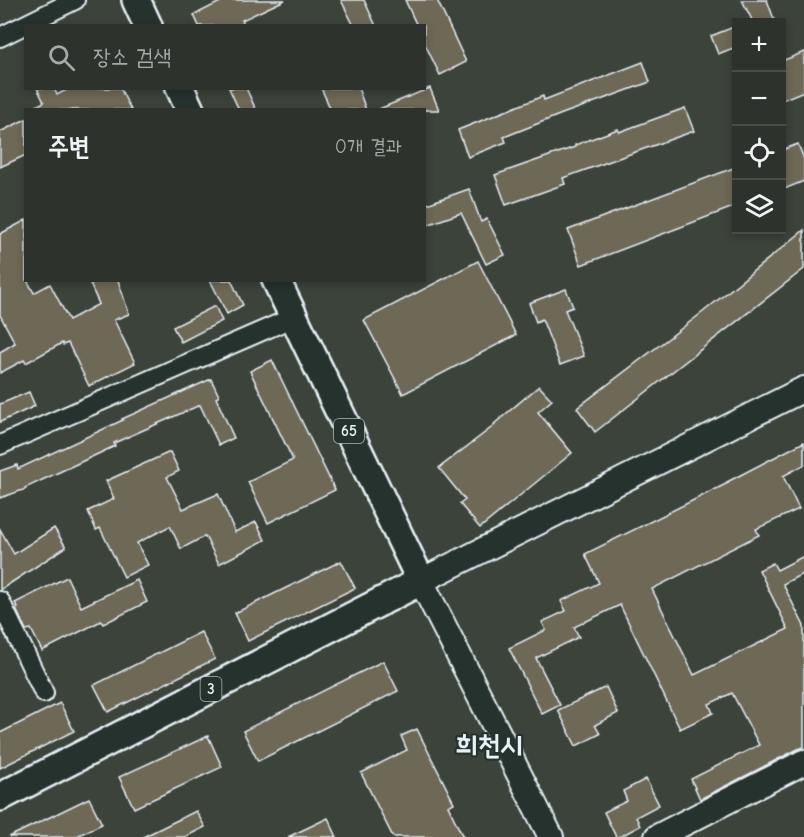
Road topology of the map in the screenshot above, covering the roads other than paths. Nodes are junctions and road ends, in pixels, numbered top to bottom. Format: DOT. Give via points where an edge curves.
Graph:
graph roads {
  1 [pos="75,0"];
  2 [pos="136,0"];
  3 [pos="26,24"];
  4 [pos="147,24"];
  5 [pos="24,25"];
  6 [pos="0,37"];
  7 [pos="181,90"];
  8 [pos="189,108"];
  9 [pos="277,282"];
  10 [pos="294,317"];
  11 [pos="804,389"];
  12 [pos="0,445"];
  13 [pos="422,581"];
  14 [pos="0,601"];
  15 [pos="44,693"];
  16 [pos="804,762"];
  17 [pos="0,797"];
  18 [pos="684,831"];
  19 [pos="551,837"];
  20 [pos="657,837"];
  1 -- 3 [label="street"];
  2 -- 4 [label="main road"];
  5 -- 6 [label="street"];
  7 -- 8 [label="main road"];
  9 -- 10 [label="main road, 65"];
  10 -- 12 [label="street"];
  10 -- 13 [label="main road, 65"];
  11 -- 13 [label="street, 3"];
  13 -- 17 [label="main road, 3"];
  13 -- 19 [label="street"];
  14 -- 15 [label="street"];
  16 -- 18 [label="street"];
  18 -- 20 [label="street"];
}
